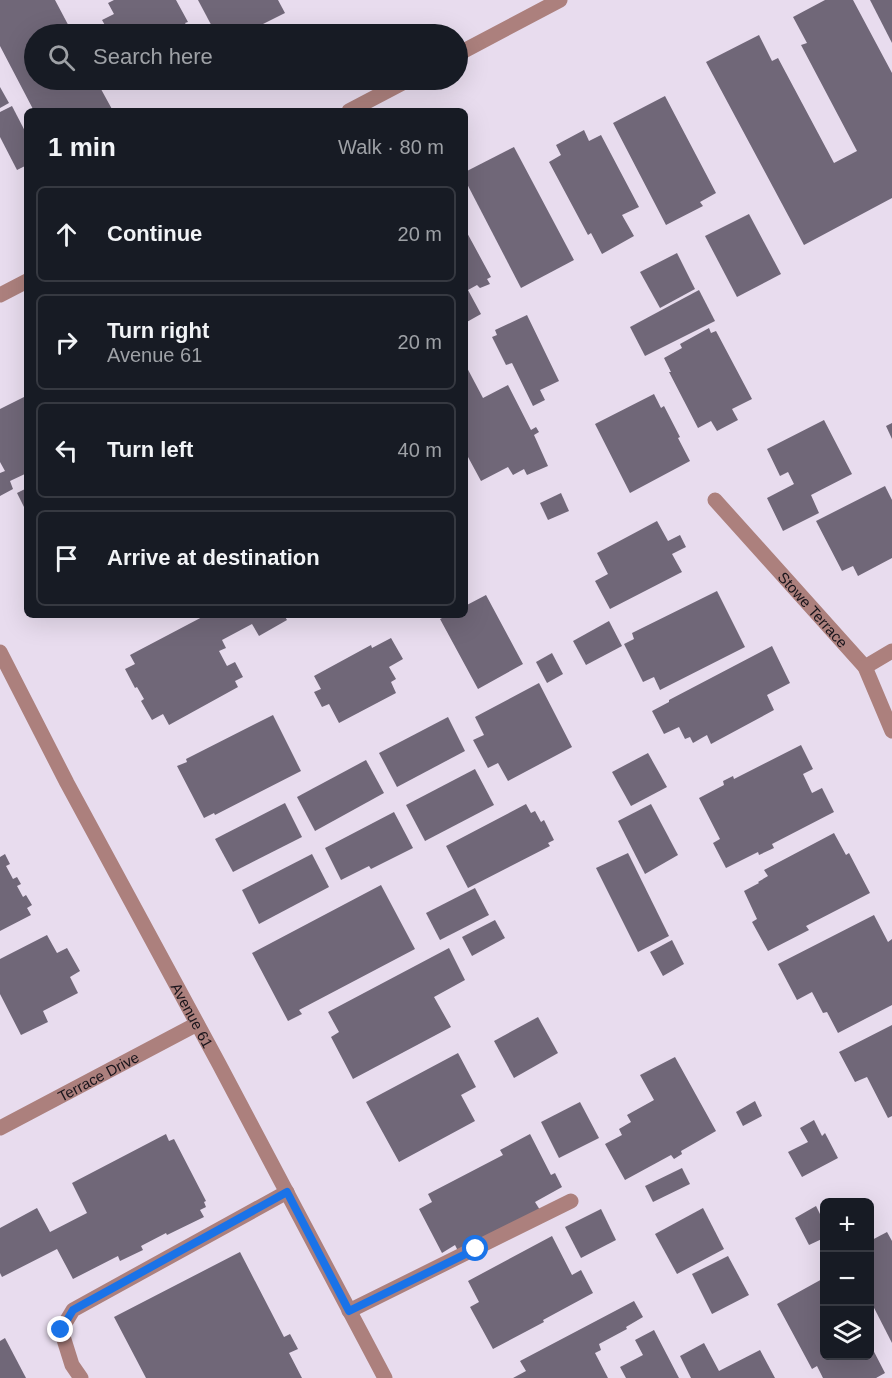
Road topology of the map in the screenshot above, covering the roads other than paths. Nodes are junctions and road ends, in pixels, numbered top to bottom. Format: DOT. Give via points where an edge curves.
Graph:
graph roads {
  1 [pos="560,0"];
  2 [pos="468,49"];
  3 [pos="389,90"];
  4 [pos="355,108"];
  5 [pos="24,283"];
  6 [pos="0,295"];
  7 [pos="715,500"];
  8 [pos="892,651"];
  9 [pos="0,652"];
  10 [pos="865,667"];
  11 [pos="892,731"];
  12 [pos="197,1024"];
  13 [pos="0,1128"];
  14 [pos="287,1192"];
  15 [pos="571,1201"];
  16 [pos="349,1311"];
  17 [pos="81,1378"];
  18 [pos="385,1378"];
  1 -- 2 [label="street"];
  3 -- 4 [label="street"];
  5 -- 6 [label="street"];
  7 -- 10 [label="street, Stowe Terrace"];
  8 -- 10 [label="street"];
  9 -- 12 [label="street, Avenue 61"];
  10 -- 11 [label="street, Stowe Terrace"];
  12 -- 13 [label="street, Terrace Drive"];
  12 -- 14 [label="street, Avenue 61"];
  14 -- 16 [label="street, Avenue 61"];
  14 -- 17 [label="street" via="73,1310 61,1330 72,1365"];
  15 -- 16 [label="street"];
  16 -- 18 [label="street, Avenue 61"];
}
